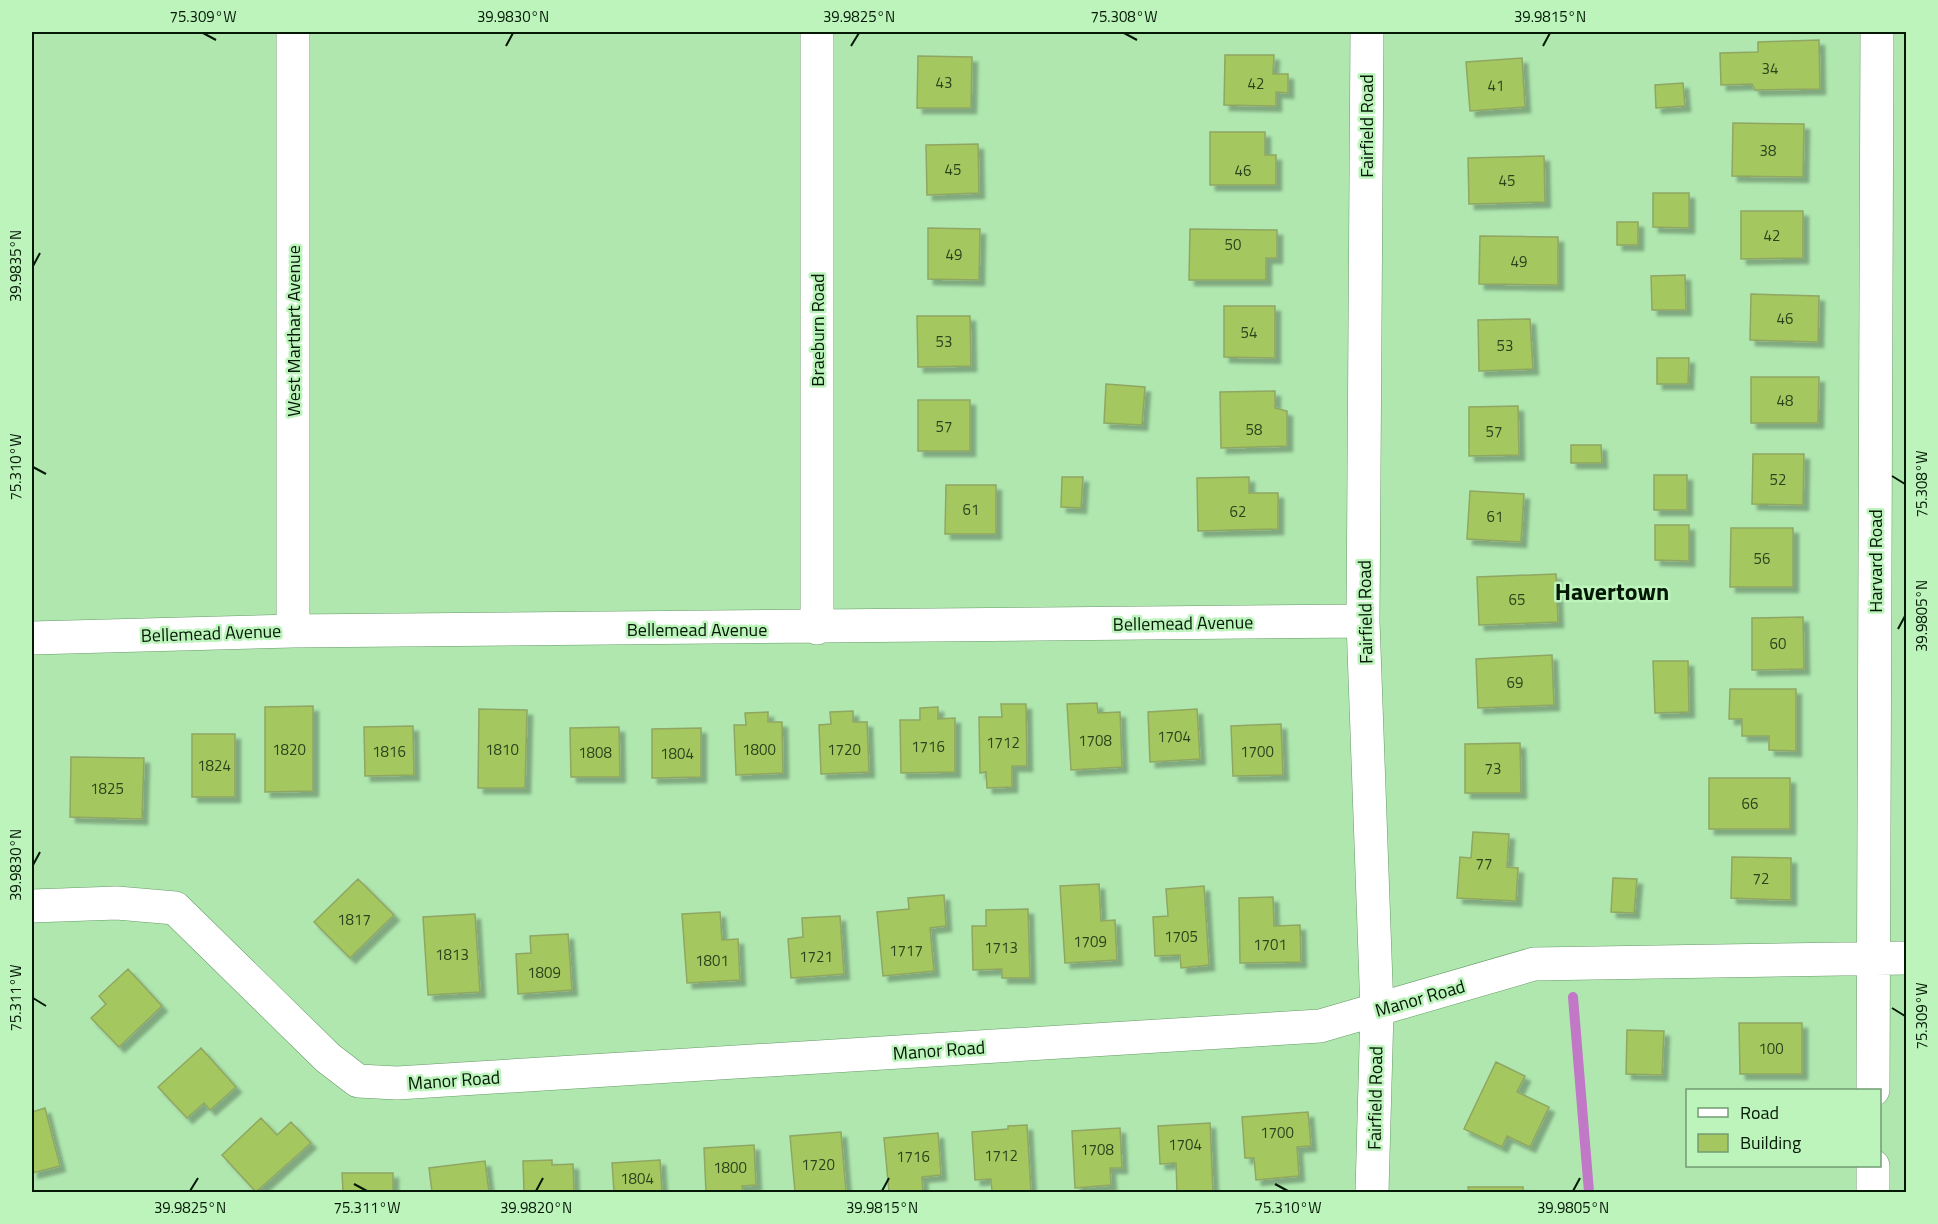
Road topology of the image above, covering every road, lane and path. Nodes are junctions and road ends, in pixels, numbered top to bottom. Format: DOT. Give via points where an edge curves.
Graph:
graph roads {
  1 [pos="292,32"];
  2 [pos="817,32"];
  3 [pos="1367,32"];
  4 [pos="1877,32"];
  5 [pos="1363,621"];
  6 [pos="817,628"];
  7 [pos="293,631"];
  8 [pos="32,638"];
  9 [pos="32,906"];
  10 [pos="1873,958"];
  11 [pos="1906,958"];
  12 [pos="1377,1011"];
  13 [pos="1873,1089"];
  14 [pos="1873,1167"];
  15 [pos="1372,1192"];
  16 [pos="1873,1192"];
  1 -- 7 [label="street, West Marthart Avenue"];
  2 -- 6 [label="street, Braeburn Road"];
  3 -- 5 [label="street, Fairfield Road"];
  4 -- 10 [label="street, Harvard Road"];
  5 -- 6 [label="street, Bellemead Avenue"];
  5 -- 12 [label="street, Fairfield Road"];
  6 -- 7 [label="street, Bellemead Avenue"];
  7 -- 8 [label="street, Bellemead Avenue"];
  9 -- 12 [label="street, Manor Road" via="117,903 175,908 328,1058 358,1080 397,1083 1320,1026"];
  10 -- 11 [label="street, Manor Road"];
  10 -- 12 [label="street, Manor Road" via="1534,964"];
  10 -- 13 [label="street, Harvard Road"];
  12 -- 15 [label="street, Fairfield Road"];
  14 -- 16 [label="street"];
}
